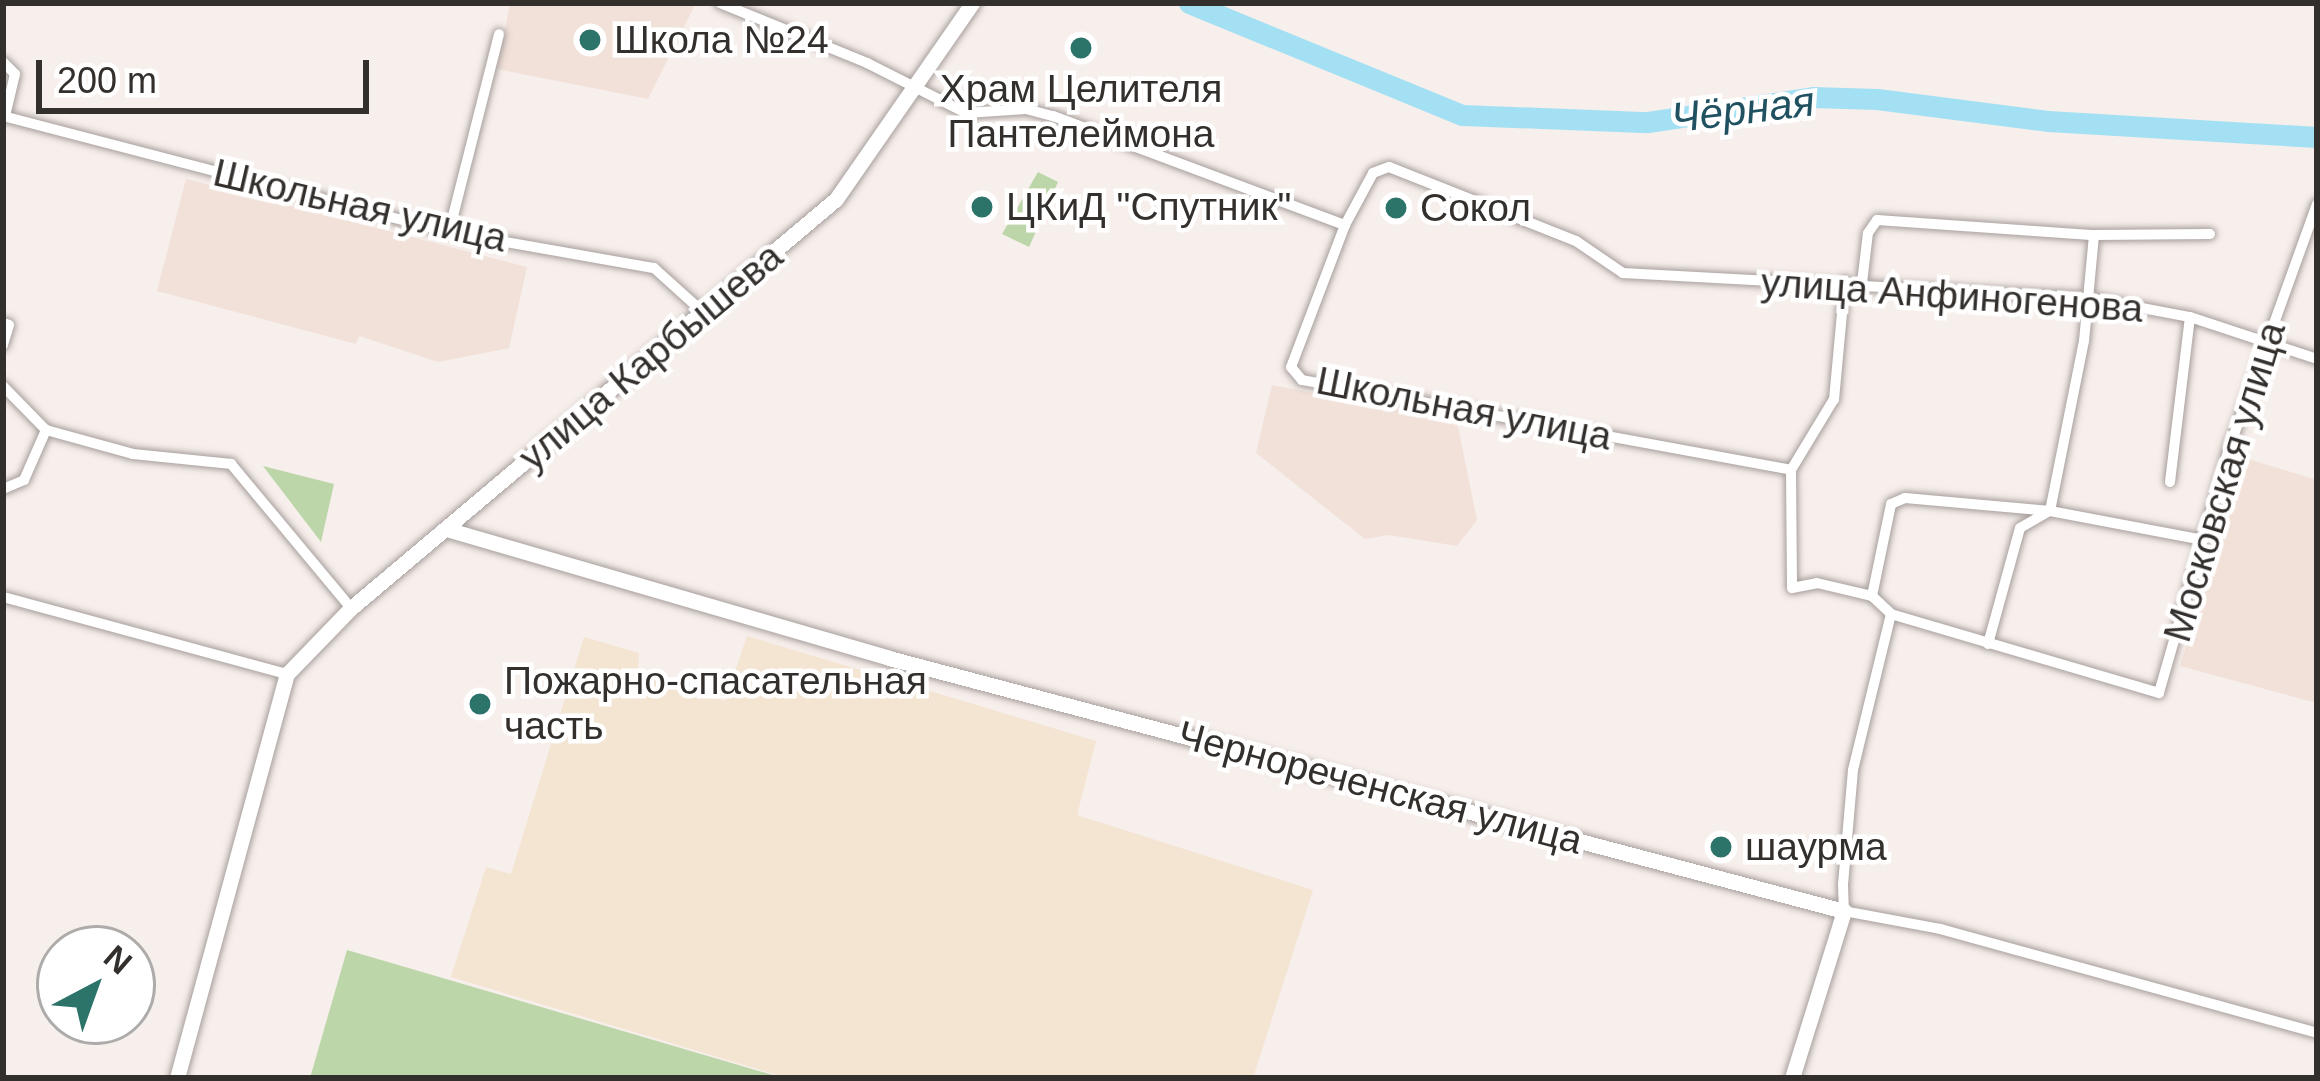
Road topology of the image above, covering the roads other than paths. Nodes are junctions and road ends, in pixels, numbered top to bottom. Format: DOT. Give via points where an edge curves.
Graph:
graph roads {
  1 [pos="720,3"];
  2 [pos="972,3"];
  3 [pos="499,34"];
  4 [pos="3,62"];
  5 [pos="917,87"];
  6 [pos="4,116"];
  7 [pos="2317,204"];
  8 [pos="1345,225"];
  9 [pos="449,232"];
  10 [pos="2210,234"];
  11 [pos="2094,235"];
  12 [pos="1845,281"];
  13 [pos="1862,283"];
  14 [pos="2089,298"];
  15 [pos="704,314"];
  16 [pos="2190,317"];
  17 [pos="3,323"];
  18 [pos="2267,340"];
  19 [pos="3,345"];
  20 [pos="2317,359"];
  21 [pos="3,386"];
  22 [pos="46,430"];
  23 [pos="1791,470"];
  24 [pos="2170,482"];
  25 [pos="3,490"];
  26 [pos="1996,508"];
  27 [pos="2050,511"];
  28 [pos="2020,528"];
  29 [pos="446,530"];
  30 [pos="2203,540"];
  31 [pos="1872,596"];
  32 [pos="3,597"];
  33 [pos="351,608"];
  34 [pos="1891,614"];
  35 [pos="1988,644"];
  36 [pos="287,674"];
  37 [pos="1844,911"];
  38 [pos="2317,1033"];
  39 [pos="177,1078"];
  40 [pos="1792,1078"];
  1 -- 5 [label="street"];
  2 -- 5 [label="main road, улица Карбышева"];
  3 -- 9 [label="street"];
  4 -- 6 [label="street" via="15,74"];
  5 -- 8 [label="street" via="966,113 1026,109 1053,116"];
  5 -- 15 [label="main road, улица Карбышева" via="836,199"];
  6 -- 9 [label="street, Школьная улица"];
  7 -- 18 [label="street, Московская улица"];
  8 -- 12 [label="street, улица Анфиногенова" via="1372,173 1389,167 1576,242 1610,268"];
  8 -- 23 [label="street, Школьная улица" via="1291,367 1302,380"];
  9 -- 15 [label="street, Школьная улица" via="654,268"];
  10 -- 11 [label="street"];
  11 -- 13 [label="street" via="1877,220"];
  11 -- 14 [label="street"];
  12 -- 13 [label="street, улица Анфиногенова"];
  12 -- 23 [label="street" via="1834,400"];
  13 -- 14 [label="street, улица Анфиногенова"];
  14 -- 16 [label="street, улица Анфиногенова"];
  14 -- 27 [label="street"];
  15 -- 29 [label="main road, улица Карбышева"];
  16 -- 18 [label="street, улица Анфиногенова"];
  16 -- 24 [label="street"];
  17 -- 19 [label="street"];
  18 -- 20 [label="street, улица Анфиногенова"];
  18 -- 30 [label="street, Московская улица"];
  21 -- 22 [label="street"];
  22 -- 25 [label="street" via="24,480"];
  22 -- 33 [label="street" via="133,454 231,464"];
  23 -- 31 [label="street" via="1792,588 1817,583"];
  26 -- 27 [label="street"];
  26 -- 28 [label="street"];
  26 -- 31 [label="street" via="1905,498 1891,504"];
  27 -- 28 [label="street"];
  27 -- 30 [label="street"];
  28 -- 35 [label="street"];
  29 -- 33 [label="main road, улица Карбышева"];
  29 -- 37 [label="main road, Чернореченская улица" via="889,658"];
  30 -- 35 [label="street, Московская улица" via="2159,693"];
  31 -- 34 [label="street"];
  32 -- 36 [label="street"];
  33 -- 36 [label="main road, улица Карбышева"];
  34 -- 35 [label="street"];
  34 -- 37 [label="street" via="1852,770"];
  36 -- 39 [label="main road"];
  37 -- 38 [label="street, Чернореченская улица" via="1940,929"];
  37 -- 40 [label="main road"];
}
